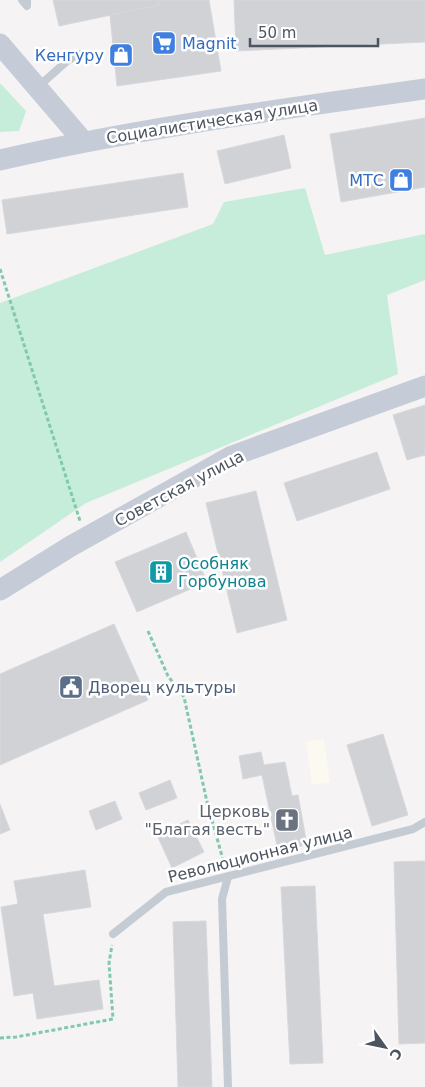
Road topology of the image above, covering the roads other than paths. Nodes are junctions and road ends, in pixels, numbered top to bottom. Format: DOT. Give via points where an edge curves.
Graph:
graph roads {
  1 [pos="22,0"];
  2 [pos="27,0"];
  3 [pos="0,44"];
  4 [pos="80,54"];
  5 [pos="38,88"];
  6 [pos="425,89"];
  7 [pos="83,141"];
  8 [pos="0,160"];
  9 [pos="425,386"];
  10 [pos="0,590"];
  11 [pos="425,822"];
  12 [pos="228,877"];
  13 [pos="113,934"];
  14 [pos="228,1087"];
  1 -- 2 [label="lane" via="27,6"];
  3 -- 5 [label="main road"];
  4 -- 5 [label="lane" via="67,60"];
  5 -- 7 [label="main road"];
  6 -- 7 [label="main road, Социалистическая улица"];
  7 -- 8 [label="main road, Социалистическая улица"];
  9 -- 10 [label="main road, Советская улица" via="232,456 85,538"];
  11 -- 12 [label="lane, Революционная улица" via="413,829"];
  12 -- 13 [label="lane, Революционная улица" via="166,892"];
  12 -- 14 [label="lane" via="222,899"];
}
